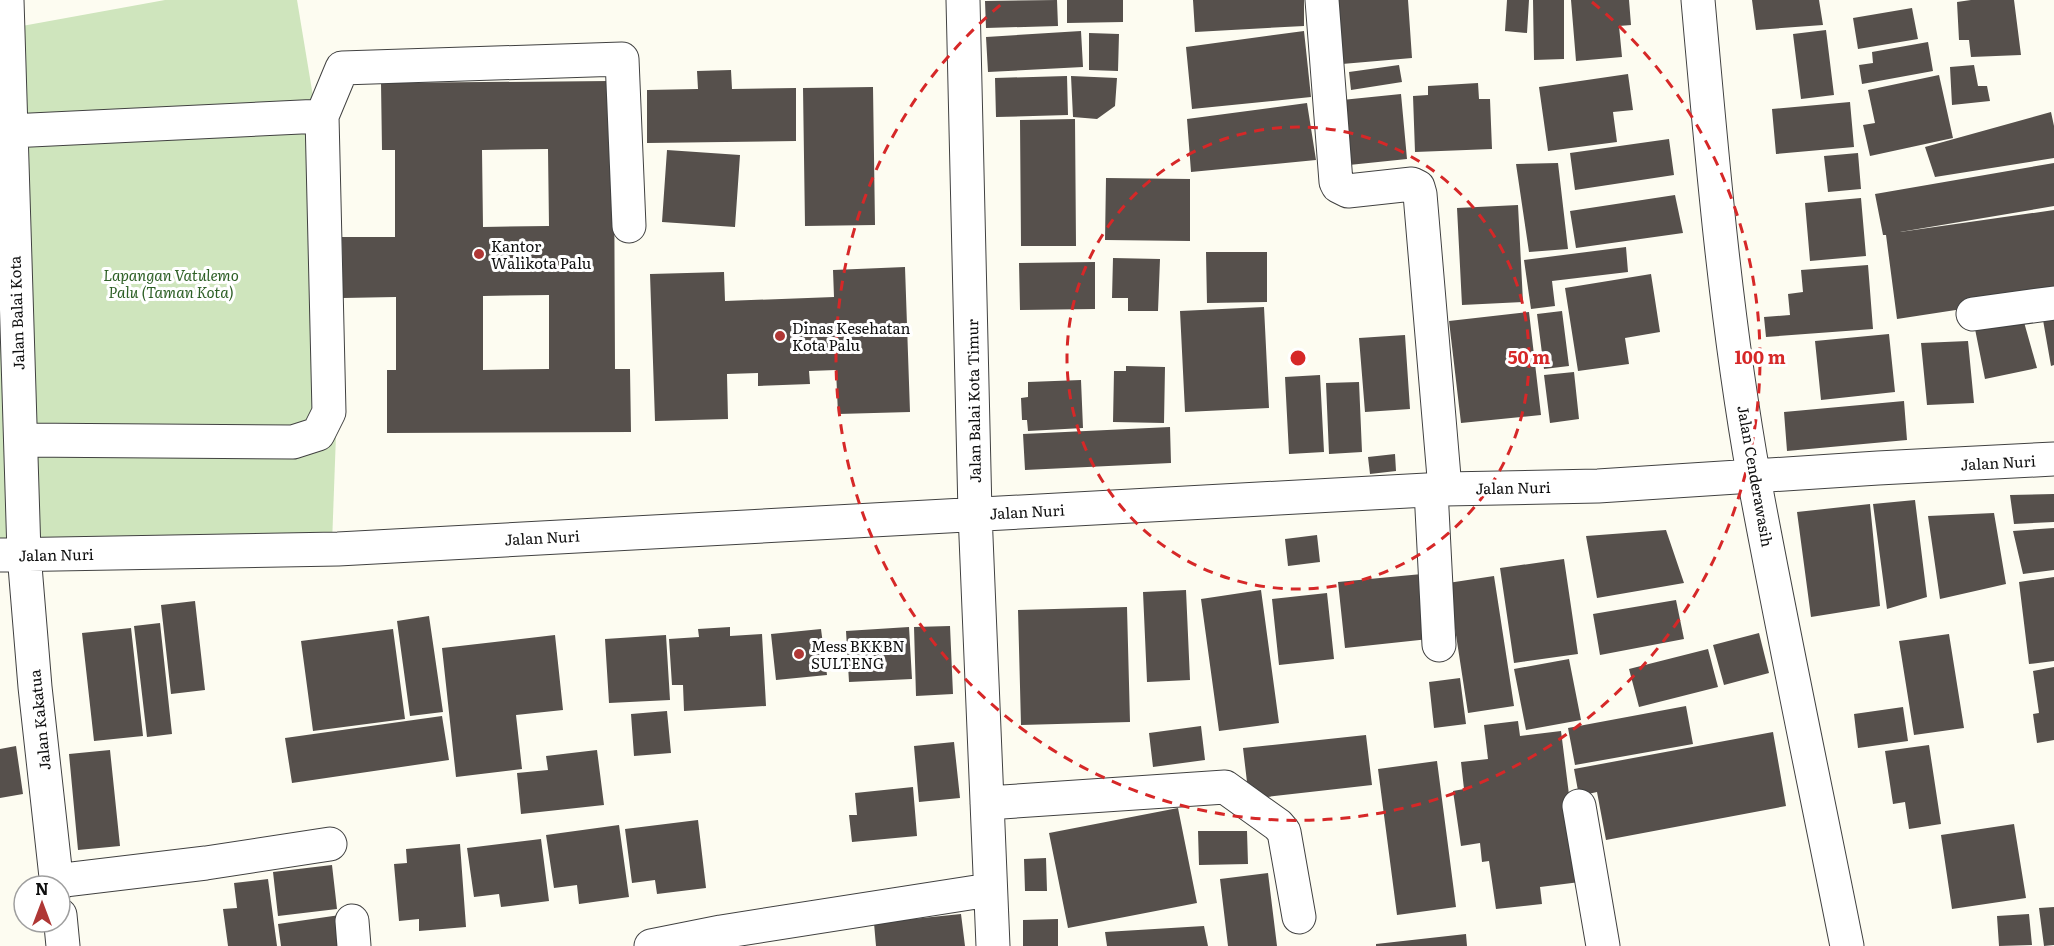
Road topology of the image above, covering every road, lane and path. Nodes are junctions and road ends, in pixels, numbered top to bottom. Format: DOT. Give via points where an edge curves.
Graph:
graph roads {
  1 [pos="963,0"];
  2 [pos="1322,0"];
  3 [pos="1698,0"];
  4 [pos="9,1"];
  5 [pos="322,116"];
  6 [pos="9,131"];
  7 [pos="629,226"];
  8 [pos="2054,303"];
  9 [pos="1973,314"];
  10 [pos="21,440"];
  11 [pos="2054,459"];
  12 [pos="1754,477"];
  13 [pos="1438,490"];
  14 [pos="975,513"];
  15 [pos="12,554"];
  16 [pos="1439,645"];
  17 [pos="987,803"];
  18 [pos="1579,806"];
  19 [pos="330,844"];
  20 [pos="56,874"];
  21 [pos="72,882"];
  22 [pos="989,890"];
  23 [pos="1299,917"];
  24 [pos="651,946"];
  25 [pos="993,946"];
  26 [pos="1603,946"];
  27 [pos="1847,946"];
  1 -- 14 [label="street, Jalan Balai Kota Timur"];
  2 -- 13 [label="street" via="1338,186 1348,191 1412,184 1420,194"];
  3 -- 12 [label="street, Jalan Cenderawasih" via="1713,171"];
  4 -- 6 [label="street, Jalan Balai Kota"];
  5 -- 6 [label="street"];
  5 -- 7 [label="street" via="342,68 621,59"];
  5 -- 10 [label="street" via="329,412 318,434 293,442"];
  6 -- 10 [label="street, Jalan Balai Kota"];
  8 -- 9 [label="street"];
  10 -- 15 [label="street, Jalan Balai Kota"];
  11 -- 12 [label="street, Jalan Nuri"];
  12 -- 13 [label="street, Jalan Nuri"];
  12 -- 27 [label="street, Jalan Cenderawasih"];
  13 -- 14 [label="street, Jalan Nuri"];
  13 -- 16 [label="street"];
  14 -- 15 [label="street, Jalan Nuri" via="338,549"];
  14 -- 17 [label="street, Jalan Balai Kota Timur"];
  15 -- 20 [label="street, Jalan Kakatua" via="35,687"];
  17 -- 22 [label="street, Jalan Balai Kota Timur"];
  17 -- 23 [label="street" via="1225,788 1284,832"];
  18 -- 26 [label="street"];
  19 -- 21 [label="street"];
  22 -- 24 [label="street"];
  22 -- 25 [label="street, Jalan Balai Kota Timur"];
}
